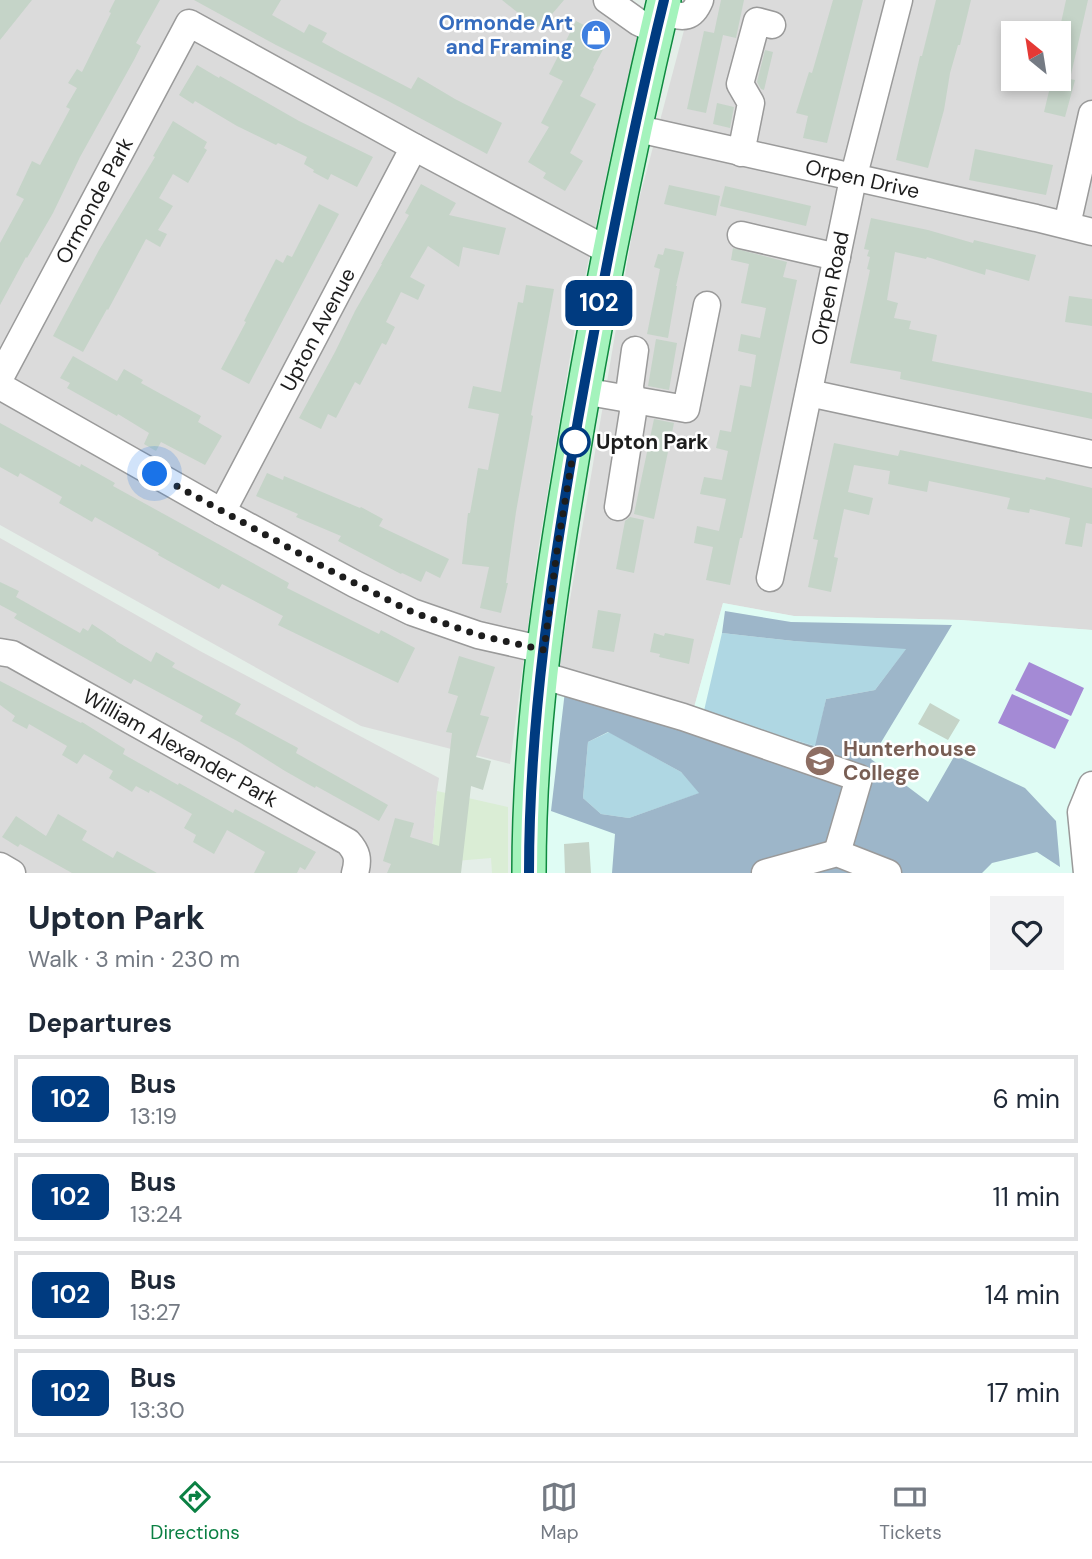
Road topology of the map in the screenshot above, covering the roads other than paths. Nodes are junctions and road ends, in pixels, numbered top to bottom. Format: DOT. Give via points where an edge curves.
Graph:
graph roads {
  1 [pos="607,0"];
  2 [pos="701,0"];
  3 [pos="899,0"];
  4 [pos="661,14"];
  5 [pos="772,25"];
  6 [pos="1092,114"];
  7 [pos="634,128"];
  8 [pos="414,147"];
  9 [pos="741,153"];
  10 [pos="853,178"];
  11 [pos="1080,229"];
  12 [pos="741,235"];
  13 [pos="610,251"];
  14 [pos="837,257"];
  15 [pos="707,305"];
  16 [pos="635,350"];
  17 [pos="0,378"];
  18 [pos="0,386"];
  19 [pos="583,391"];
  20 [pos="809,393"];
  21 [pos="631,399"];
  22 [pos="1092,454"];
  23 [pos="618,507"];
  24 [pos="222,512"];
  25 [pos="770,578"];
  26 [pos="0,652"];
  27 [pos="543,663"];
  28 [pos="1092,785"];
  29 [pos="838,853"];
  30 [pos="356,862"];
  31 [pos="0,866"];
  32 [pos="863,868"];
  33 [pos="12,873"];
  34 [pos="529,873"];
  35 [pos="765,873"];
  36 [pos="888,873"];
  37 [pos="1087,873"];
  1 -- 4 [label="street" via="638,22"];
  2 -- 4 [label="street" via="691,15"];
  3 -- 10 [label="street, Orpen Road"];
  4 -- 7 [label="main road"];
  5 -- 9 [label="street" via="757,21 740,84 751,103"];
  6 -- 11 [label="street"];
  7 -- 9 [label="street, Orpen Drive"];
  7 -- 13 [label="main road"];
  8 -- 13 [label="street"];
  8 -- 17 [label="street, Ormonde Park" via="190,23"];
  8 -- 24 [label="street, Upton Avenue"];
  9 -- 10 [label="street, Orpen Drive"];
  10 -- 11 [label="street, Orpen Drive"];
  10 -- 14 [label="street, Orpen Road"];
  12 -- 14 [label="street"];
  13 -- 19 [label="main road"];
  14 -- 20 [label="street, Orpen Road"];
  15 -- 21 [label="street" via="686,409"];
  16 -- 21 [label="street"];
  18 -- 24 [label="street"];
  19 -- 21 [label="street"];
  19 -- 27 [label="main road"];
  20 -- 22 [label="street"];
  20 -- 25 [label="street, Orpen Road"];
  21 -- 23 [label="street" via="634,412"];
  24 -- 27 [label="street" via="412,612"];
  26 -- 30 [label="street, William Alexander Park" via="12,654 348,842"];
  27 -- 29 [label="street" via="859,778"];
  27 -- 34 [label="main road" via="534,731"];
  28 -- 37 [label="street" via="1081,812"];
  29 -- 32 [label="street"];
  29 -- 35 [label="street"];
  31 -- 33 [label="street"];
  32 -- 36 [label="street"];
}
